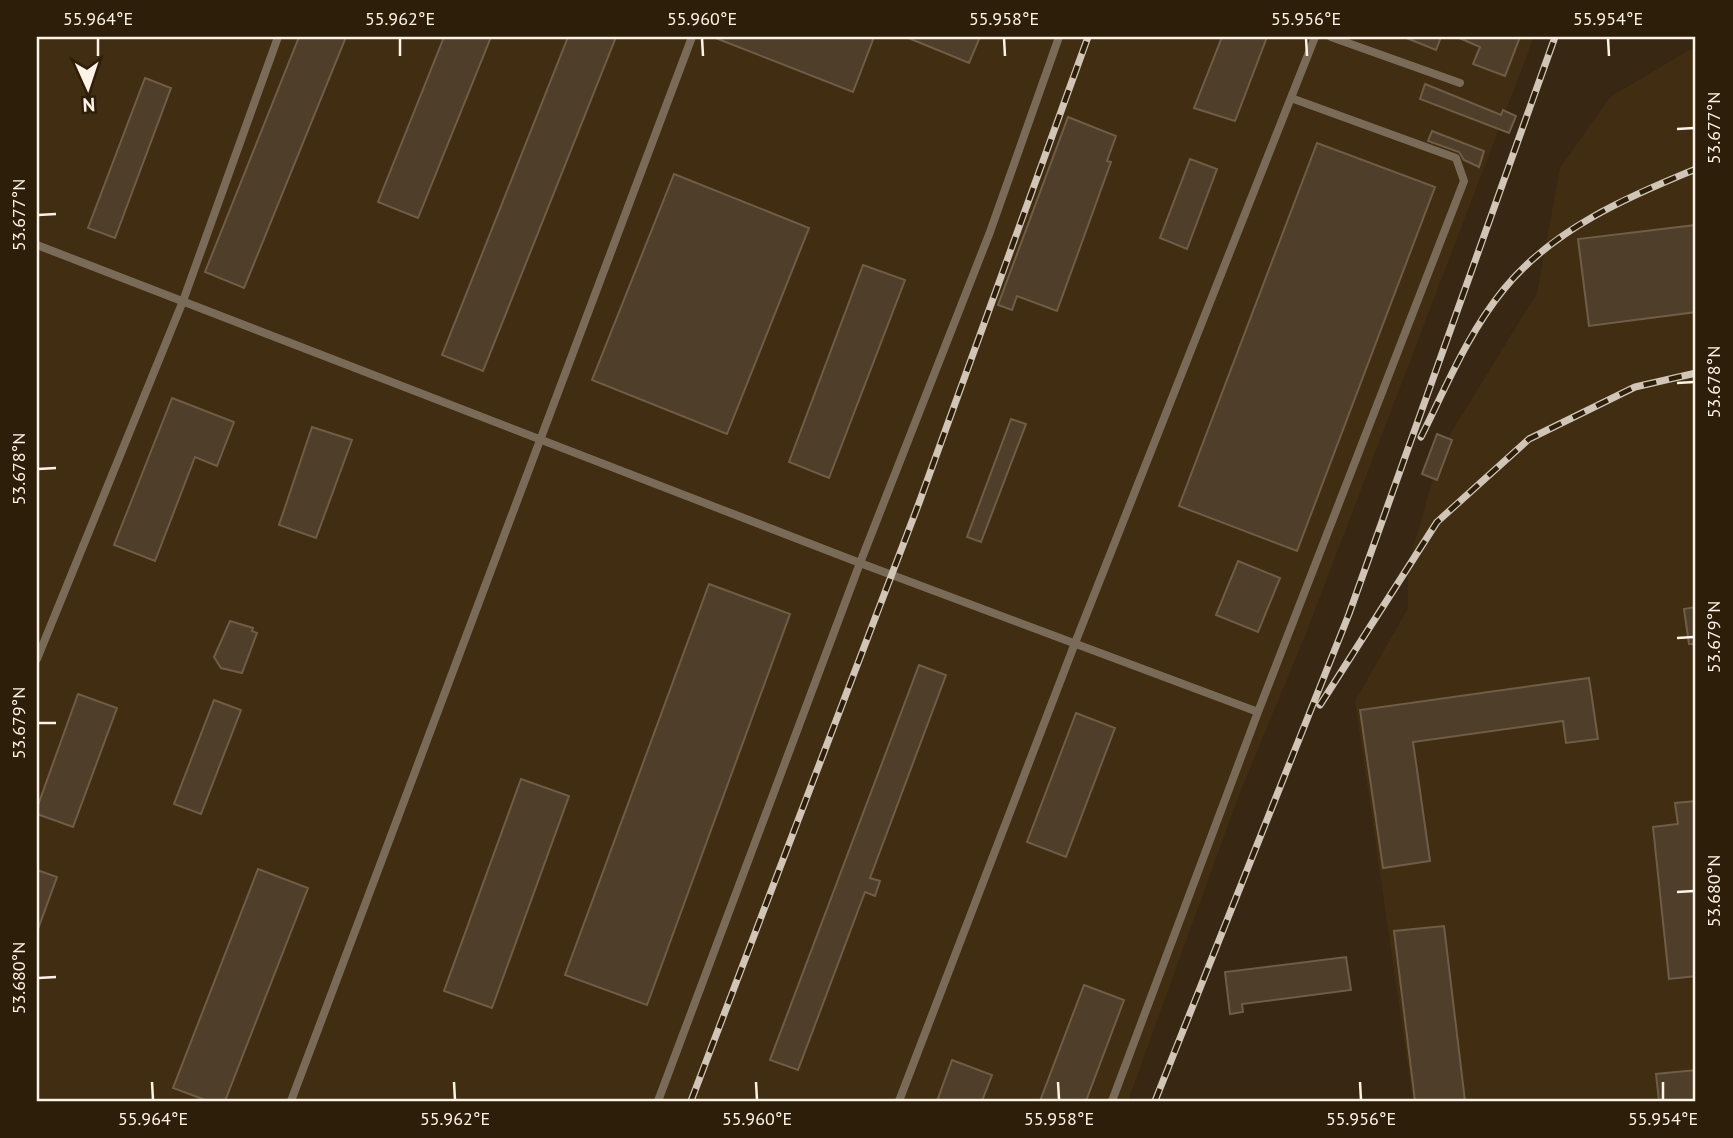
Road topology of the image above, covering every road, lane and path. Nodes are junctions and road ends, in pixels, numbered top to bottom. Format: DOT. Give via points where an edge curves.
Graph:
graph roads {
  1 [pos="278,37"];
  2 [pos="692,37"];
  3 [pos="1059,37"];
  4 [pos="1315,37"];
  5 [pos="1331,37"];
  6 [pos="1460,83"];
  7 [pos="1291,98"];
  8 [pos="37,245"];
  9 [pos="183,302"];
  10 [pos="540,440"];
  11 [pos="860,563"];
  12 [pos="1075,643"];
  13 [pos="37,659"];
  14 [pos="1258,712"];
  15 [pos="291,1101"];
  16 [pos="658,1101"];
  17 [pos="899,1101"];
  18 [pos="1112,1101"];
  1 -- 9 [label="lane"];
  2 -- 10 [label="lane"];
  3 -- 11 [label="lane" via="990,232"];
  4 -- 7 [label="lane"];
  5 -- 6 [label="lane"];
  7 -- 12 [label="lane"];
  7 -- 14 [label="lane" via="1456,158 1464,181"];
  8 -- 9 [label="lane"];
  9 -- 10 [label="lane"];
  9 -- 13 [label="lane"];
  10 -- 11 [label="lane"];
  10 -- 15 [label="lane"];
  11 -- 12 [label="lane"];
  11 -- 16 [label="lane"];
  12 -- 14 [label="lane"];
  12 -- 17 [label="lane"];
  14 -- 18 [label="lane"];
}
